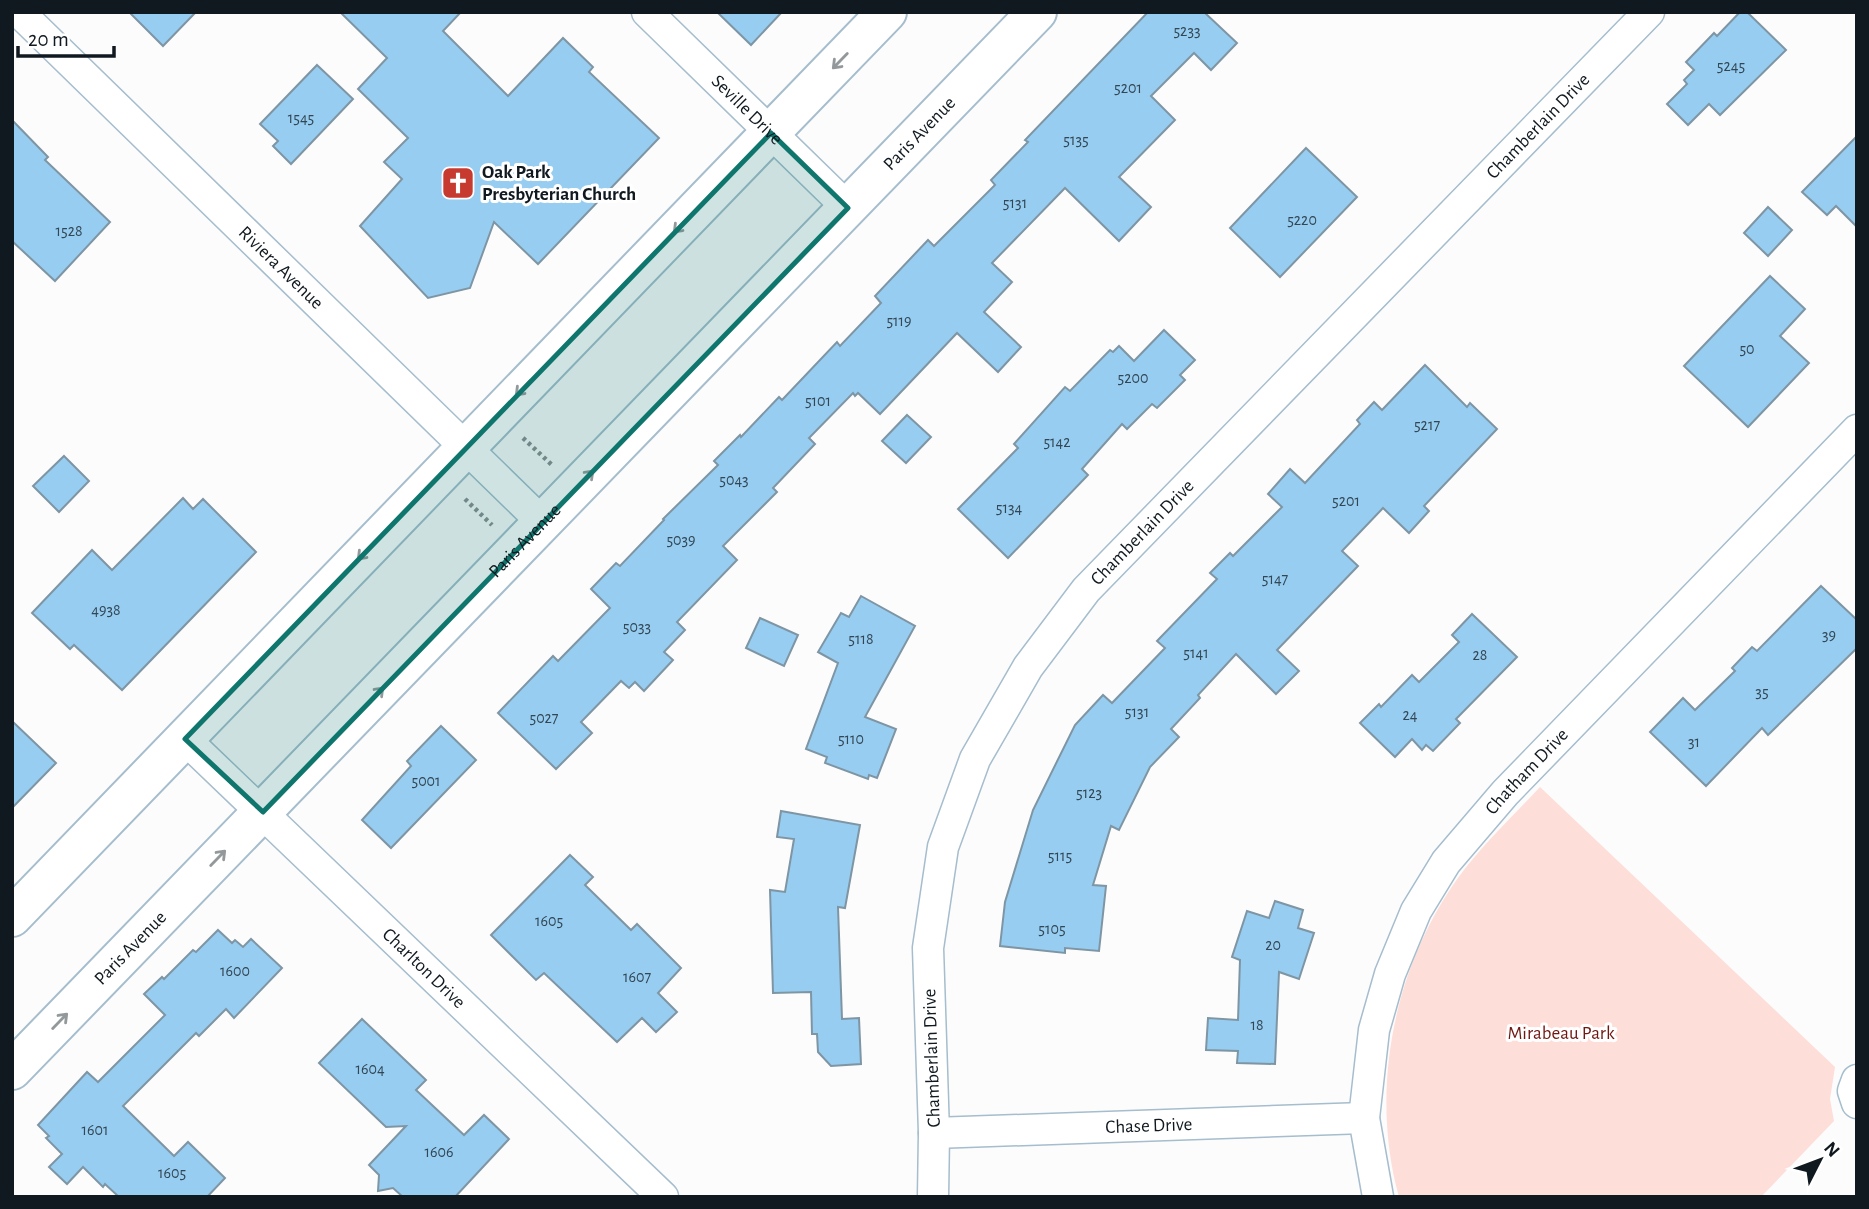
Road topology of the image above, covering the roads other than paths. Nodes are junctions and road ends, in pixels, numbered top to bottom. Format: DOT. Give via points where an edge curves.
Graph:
graph roads {
  1 [pos="19,12"];
  2 [pos="647,12"];
  3 [pos="887,12"];
  4 [pos="1037,12"];
  5 [pos="1649,12"];
  6 [pos="771,132"];
  7 [pos="848,208"];
  8 [pos="1857,430"];
  9 [pos="466,448"];
  10 [pos="542,523"];
  11 [pos="185,739"];
  12 [pos="263,812"];
  13 [pos="12,917"];
  14 [pos="12,1070"];
  15 [pos="1857,1080"];
  16 [pos="1857,1103"];
  17 [pos="1364,1118"];
  18 [pos="934,1133"];
  19 [pos="663,1197"];
  20 [pos="933,1197"];
  21 [pos="1378,1197"];
  1 -- 9 [label="street, Riviera Avenue"];
  2 -- 6 [label="street, Seville Drive"];
  3 -- 6 [label="street, one-way"];
  4 -- 7 [label="street, Paris Avenue"];
  5 -- 18 [label="street, Chamberlain Drive" via="1086,590 1028,667 975,759 943,847 928,948"];
  6 -- 7 [label="street, Seville Drive"];
  6 -- 9 [label="street, one-way"];
  10 -- 7 [label="street, Paris Avenue, one-way"];
  8 -- 17 [label="street, Chatham Drive" via="1506,793 1446,862 1416,911 1390,974 1374,1030"];
  9 -- 10 [label="street, Riviera Avenue"];
  9 -- 11 [label="street, one-way"];
  12 -- 10 [label="street, Paris Avenue, one-way"];
  11 -- 12 [label="street, Charlton Drive"];
  11 -- 13 [label="street"];
  14 -- 12 [label="street, Paris Avenue, one-way"];
  12 -- 19 [label="street, Charlton Drive"];
  15 -- 16 [label="street" via="1853,1091"];
  17 -- 18 [label="street, Chase Drive"];
  17 -- 21 [label="street, Chatham Drive"];
  18 -- 20 [label="street, Chamberlain Drive"];
}
